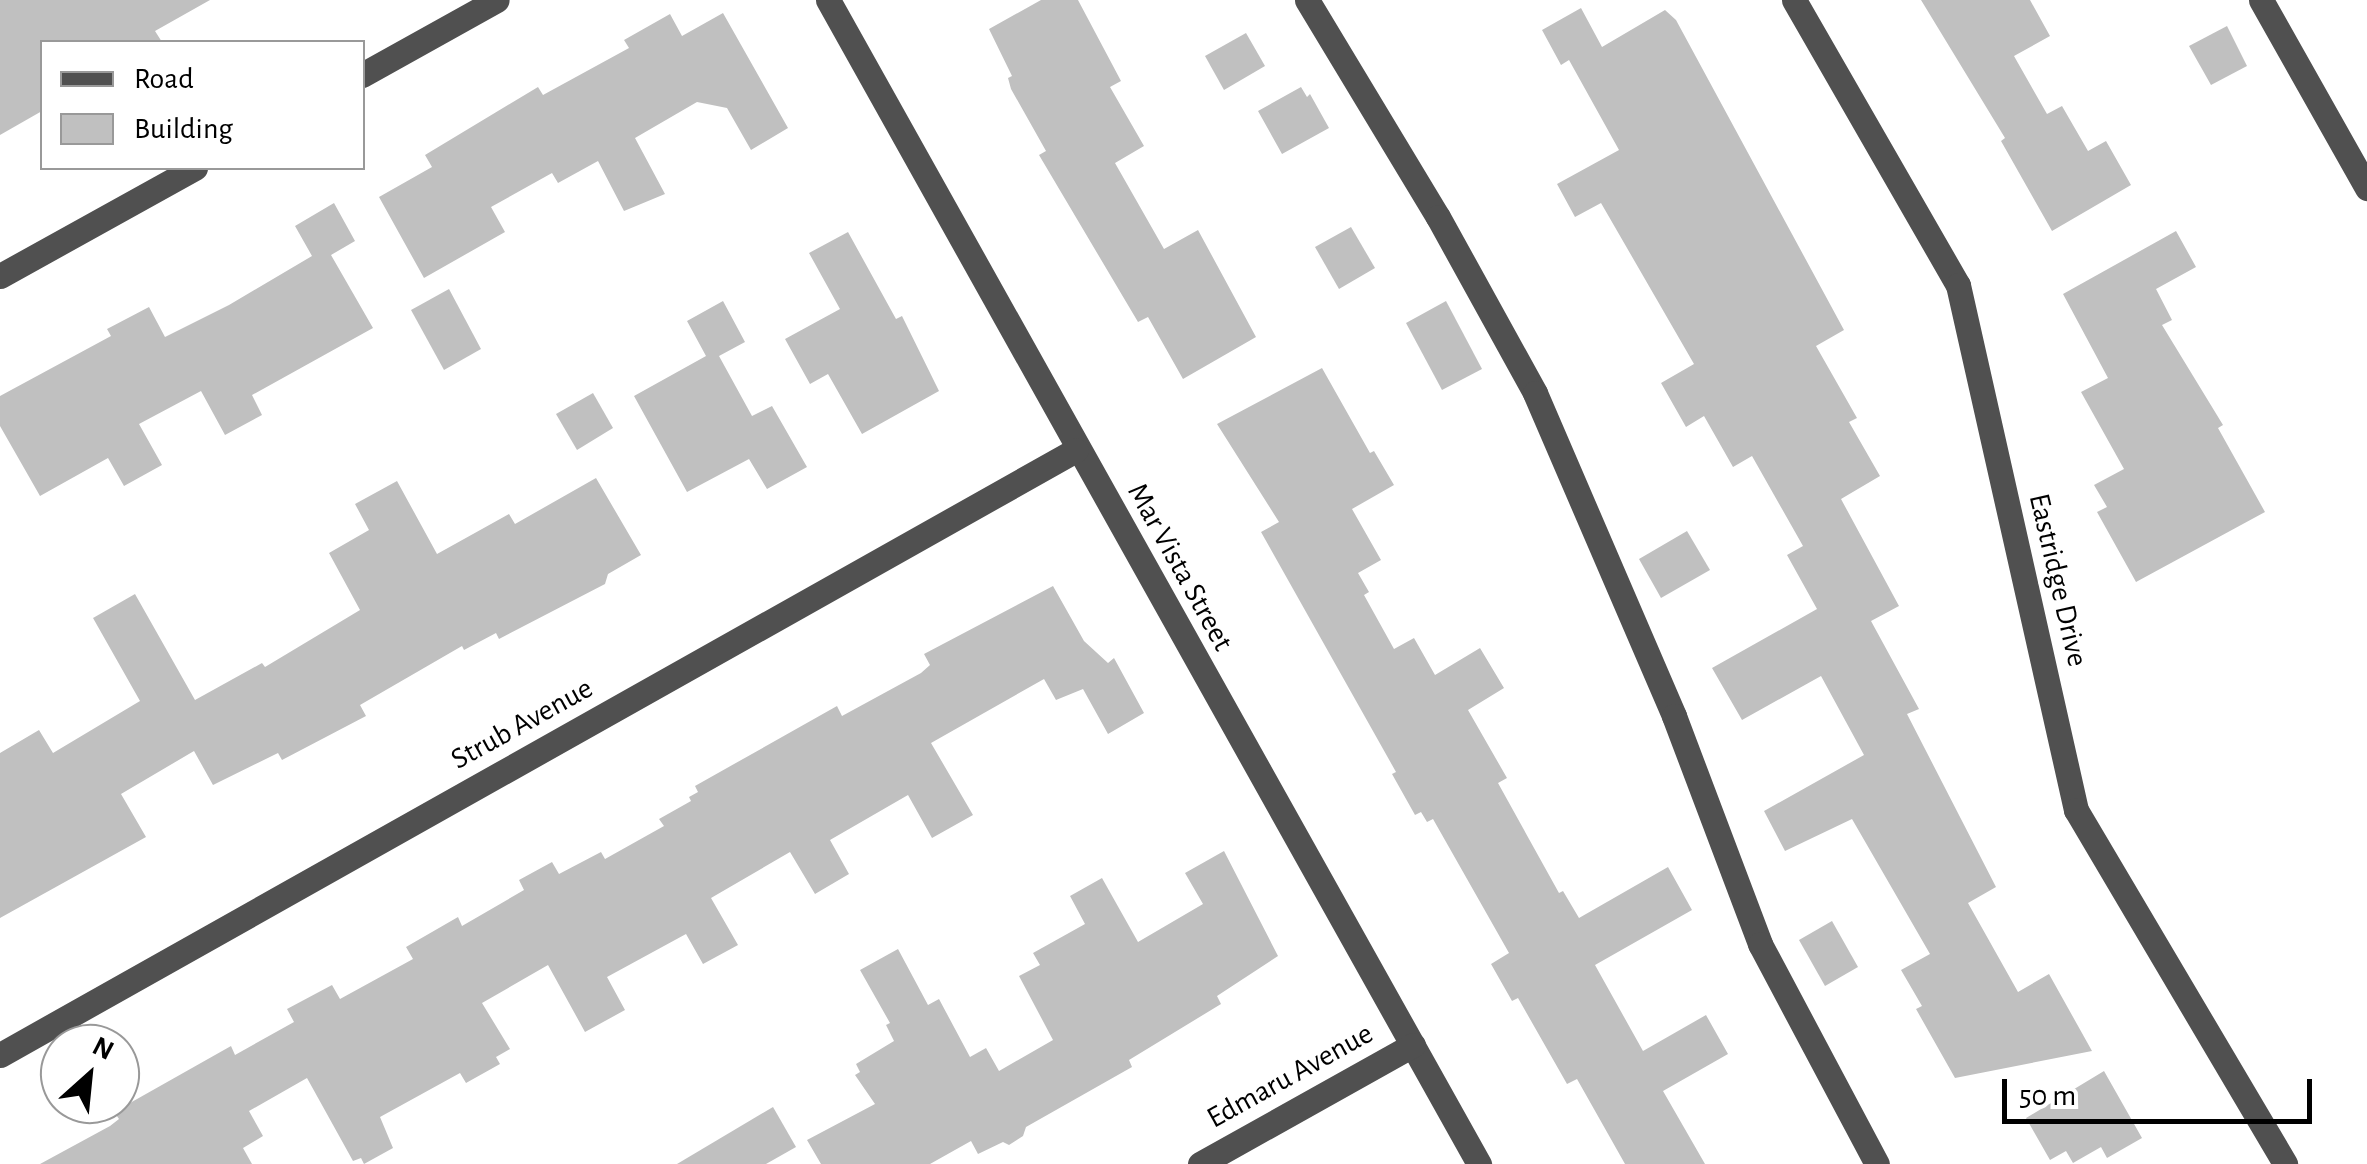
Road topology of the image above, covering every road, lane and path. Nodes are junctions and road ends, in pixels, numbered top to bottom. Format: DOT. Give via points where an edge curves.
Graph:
graph roads {
  1 [pos="498,0"];
  2 [pos="828,0"];
  3 [pos="1308,0"];
  4 [pos="1794,0"];
  5 [pos="2261,0"];
  6 [pos="365,73"];
  7 [pos="192,170"];
  8 [pos="2367,188"];
  9 [pos="0,276"];
  10 [pos="1076,450"];
  11 [pos="1413,1044"];
  12 [pos="0,1054"];
  13 [pos="1200,1164"];
  14 [pos="1478,1164"];
  15 [pos="1877,1164"];
  16 [pos="2285,1164"];
  1 -- 6 [label="street"];
  2 -- 10 [label="street, Mar Vista Street"];
  3 -- 15 [label="street" via="1535,393 1674,716 1760,944"];
  4 -- 16 [label="street, Eastridge Drive" via="1958,285 2076,810"];
  5 -- 8 [label="street"];
  7 -- 9 [label="street"];
  10 -- 11 [label="street, Mar Vista Street"];
  10 -- 12 [label="street, Strub Avenue"];
  11 -- 13 [label="street, Edmaru Avenue"];
  11 -- 14 [label="street, Mar Vista Street"];
}
